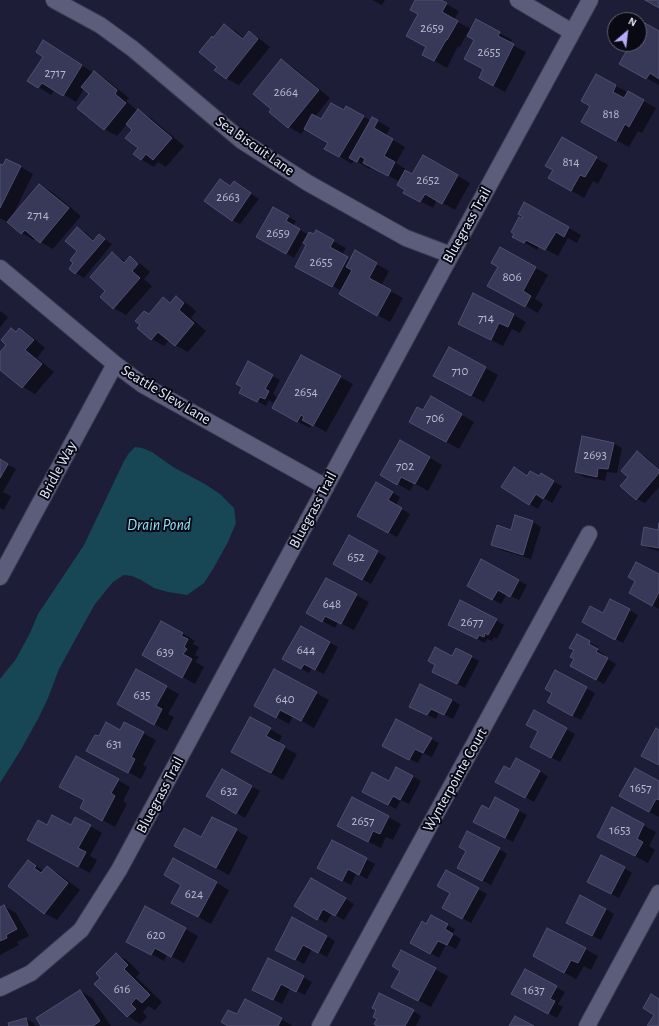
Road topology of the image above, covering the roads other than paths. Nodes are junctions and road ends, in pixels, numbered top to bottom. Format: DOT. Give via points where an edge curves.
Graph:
graph roads {
  1 [pos="54,0"];
  2 [pos="518,0"];
  3 [pos="590,0"];
  4 [pos="572,32"];
  5 [pos="451,255"];
  6 [pos="0,268"];
  7 [pos="116,364"];
  8 [pos="326,487"];
  9 [pos="589,534"];
  10 [pos="0,577"];
  11 [pos="659,894"];
  12 [pos="0,988"];
  13 [pos="320,1026"];
  14 [pos="587,1026"];
  1 -- 5 [label="street, Sea Biscuit Lane" via="100,25 133,49 242,141 308,184 406,238"];
  2 -- 4 [label="street"];
  3 -- 4 [label="street, Bluegrass Trail"];
  4 -- 5 [label="street, Bluegrass Trail"];
  5 -- 8 [label="street, Bluegrass Trail"];
  6 -- 7 [label="street, Seattle Slew Lane"];
  7 -- 8 [label="street, Seattle Slew Lane" via="143,385"];
  7 -- 10 [label="street, Bridle Way"];
  8 -- 12 [label="street, Bluegrass Trail" via="119,870 82,930 31,973"];
  9 -- 13 [label="street, Wynterpointe Court"];
  11 -- 14 [label="street"];
}
